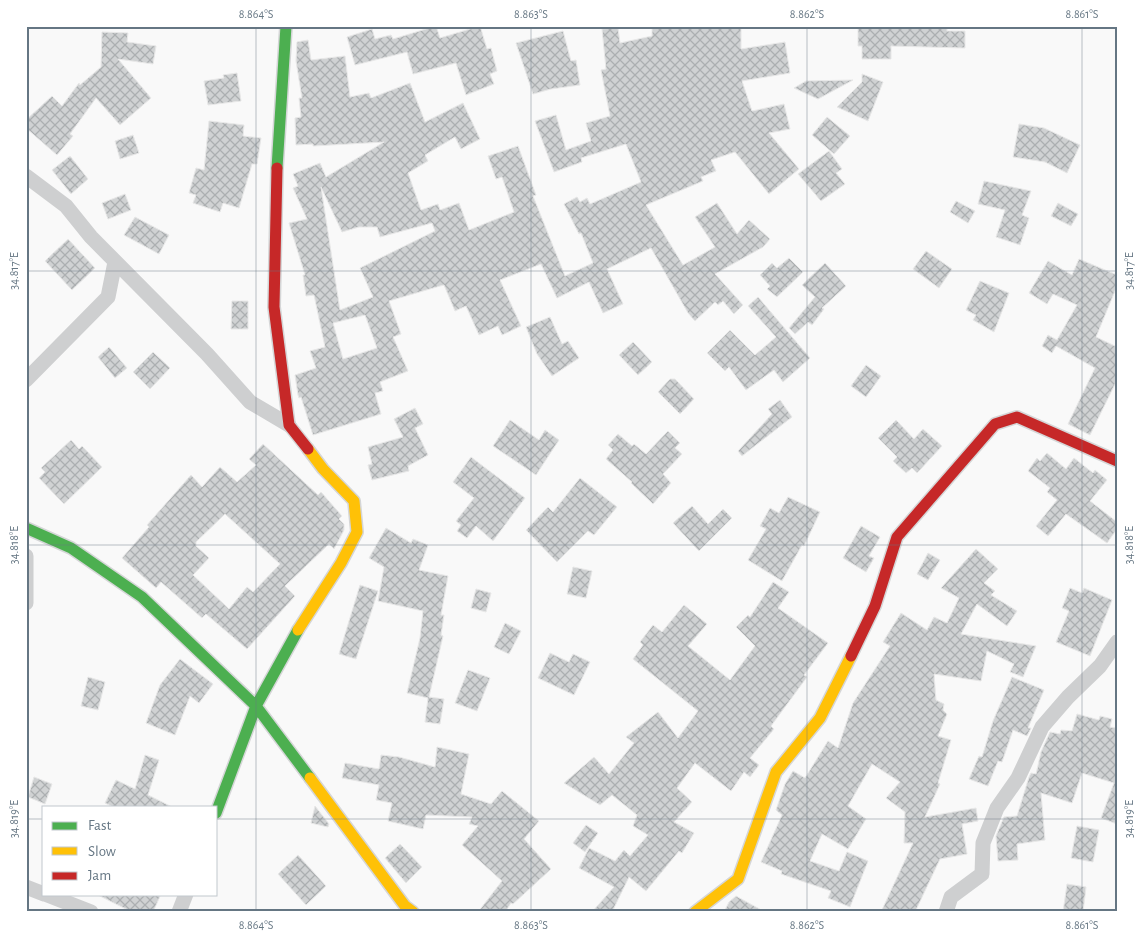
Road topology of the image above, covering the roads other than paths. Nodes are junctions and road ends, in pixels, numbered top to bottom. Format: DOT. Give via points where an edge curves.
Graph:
graph roads {
  1 [pos="286,26"];
  2 [pos="26,176"];
  3 [pos="115,262"];
  4 [pos="26,380"];
  5 [pos="289,424"];
  6 [pos="1117,461"];
  7 [pos="26,528"];
  8 [pos="26,556"];
  9 [pos="26,603"];
  10 [pos="1117,642"];
  11 [pos="256,706"];
  12 [pos="218,808"];
  13 [pos="26,887"];
  14 [pos="42,893"];
  15 [pos="49,896"];
  16 [pos="185,896"];
  17 [pos="92,912"];
  18 [pos="179,912"];
  19 [pos="413,912"];
  20 [pos="695,912"];
  21 [pos="946,912"];
  1 -- 5 [label="street" via="278,146 274,307"];
  2 -- 3 [label="street" via="66,206"];
  3 -- 4 [label="street" via="108,297"];
  3 -- 5 [label="street" via="250,402"];
  5 -- 11 [label="street" via="323,469 354,501 357,532"];
  6 -- 20 [label="street" via="1016,417 995,424 897,537 875,606 820,718 776,772 738,879"];
  7 -- 11 [label="street" via="70,548 142,597"];
  8 -- 9 [label="street"];
  10 -- 21 [label="street" via="1100,666 1068,696 1042,727 1018,778 997,808 983,843 982,874 951,897"];
  11 -- 12 [label="street"];
  11 -- 19 [label="street" via="405,906"];
  13 -- 14 [label="street"];
  15 -- 17 [label="street"];
  16 -- 18 [label="street"];
}
